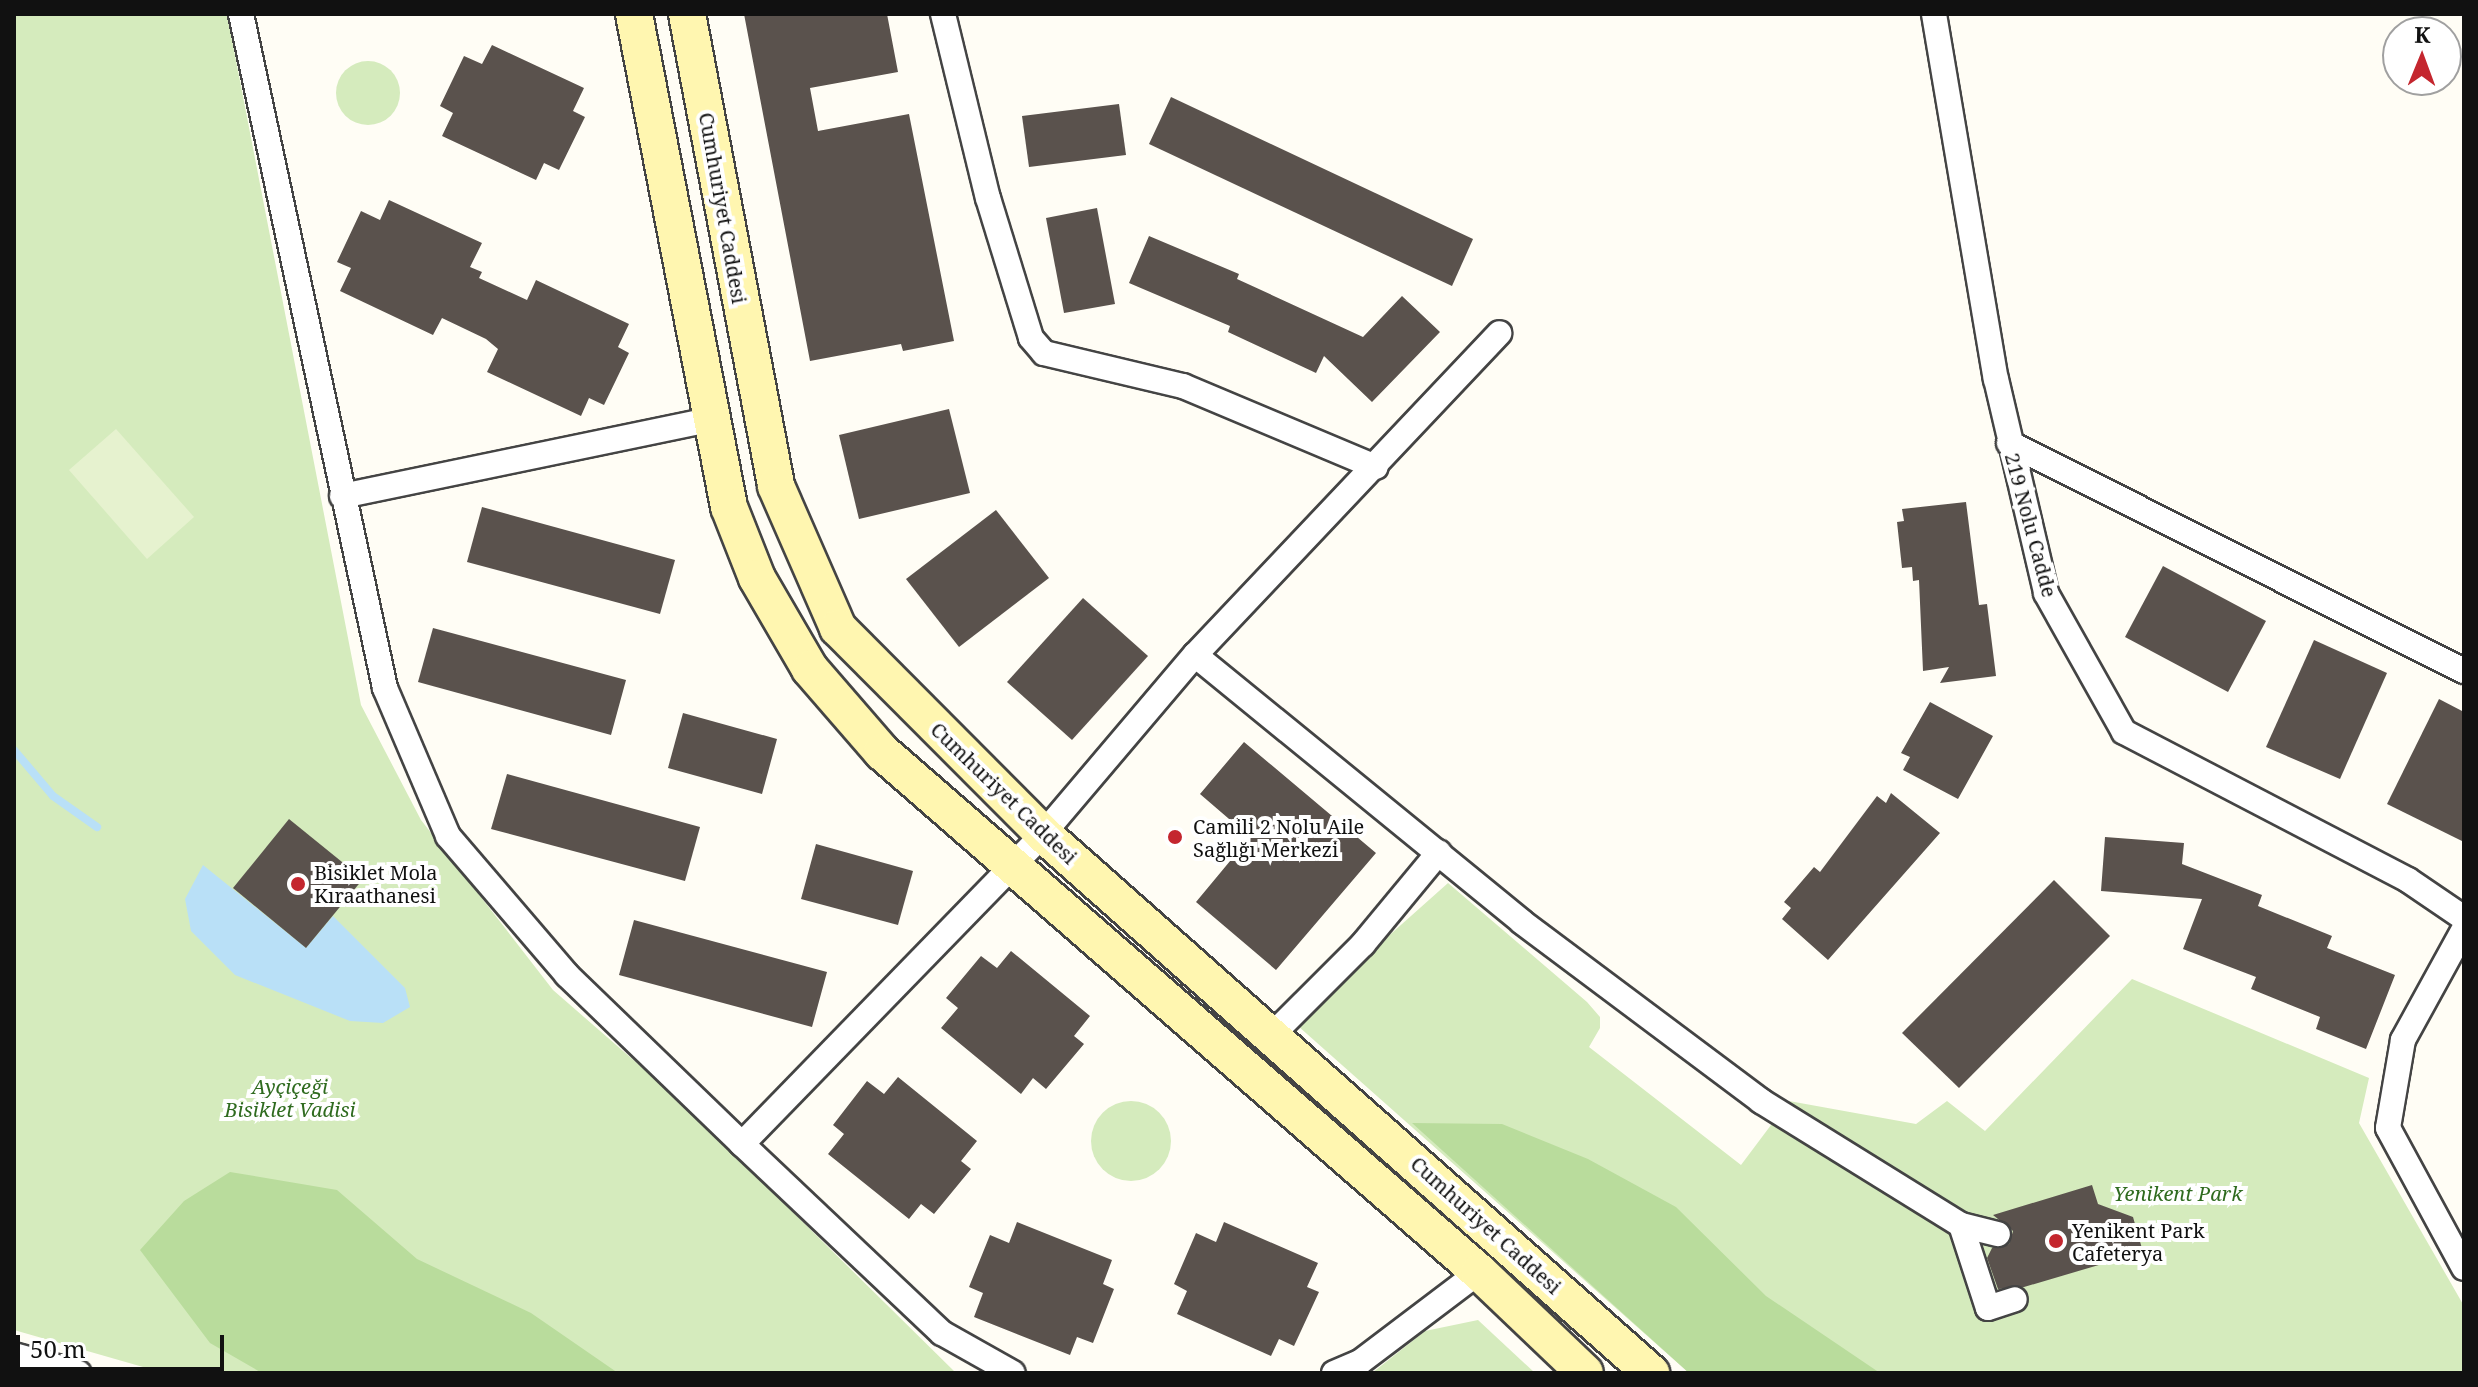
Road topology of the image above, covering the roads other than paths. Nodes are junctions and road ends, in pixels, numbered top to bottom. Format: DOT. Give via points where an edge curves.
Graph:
graph roads {
  1 [pos="241,14"];
  2 [pos="634,14"];
  3 [pos="687,14"];
  4 [pos="943,14"];
  5 [pos="1934,14"];
  6 [pos="1499,333"];
  7 [pos="709,420"];
  8 [pos="2009,443"];
  9 [pos="1376,467"];
  10 [pos="342,496"];
  11 [pos="1195,655"];
  12 [pos="2464,671"];
  13 [pos="1043,834"];
  14 [pos="1439,852"];
  15 [pos="1010,868"];
  16 [pos="2464,918"];
  17 [pos="2464,929"];
  18 [pos="1273,1034"];
  19 [pos="742,1144"];
  20 [pos="1961,1225"];
  21 [pos="1998,1234"];
  22 [pos="2464,1268"];
  23 [pos="1479,1272"];
  24 [pos="2015,1299"];
  25 [pos="14,1355"];
  26 [pos="79,1373"];
  27 [pos="1013,1373"];
  28 [pos="1334,1373"];
  29 [pos="1585,1373"];
  30 [pos="1651,1373"];
  1 -- 10 [label="street"];
  2 -- 7 [label="street, Cumhuriyet Caddesi"];
  3 -- 13 [label="street, Cumhuriyet Caddesi" via="776,486 799,545 838,628"];
  4 -- 9 [label="street" via="988,198 1031,338 1044,353 1183,386"];
  5 -- 8 [label="street, 219 Nolu Cadde"];
  6 -- 9 [label="street"];
  7 -- 10 [label="street"];
  7 -- 15 [label="street, Cumhuriyet Caddesi" via="729,507 757,578 810,669 882,752"];
  8 -- 12 [label="street"];
  8 -- 16 [label="street, 219 Nolu Cadde" via="2046,593 2124,732 2408,880"];
  9 -- 11 [label="street"];
  10 -- 19 [label="street" via="385,688 448,836 567,975"];
  11 -- 13 [label="street"];
  11 -- 14 [label="street"];
  13 -- 15 [label="street"];
  13 -- 18 [label="street, Cumhuriyet Caddesi"];
  14 -- 18 [label="street" via="1363,944"];
  14 -- 20 [label="street" via="1522,922 1761,1101"];
  15 -- 19 [label="street"];
  15 -- 23 [label="street, Cumhuriyet Caddesi"];
  17 -- 22 [label="street" via="2403,1040 2388,1128"];
  18 -- 30 [label="street, Cumhuriyet Caddesi"];
  19 -- 27 [label="street" via="942,1333"];
  20 -- 21 [label="street"];
  20 -- 24 [label="street" via="1988,1308"];
  23 -- 28 [label="street" via="1360,1362"];
  23 -- 29 [label="street, Cumhuriyet Caddesi"];
  25 -- 26 [label="street"];
}
